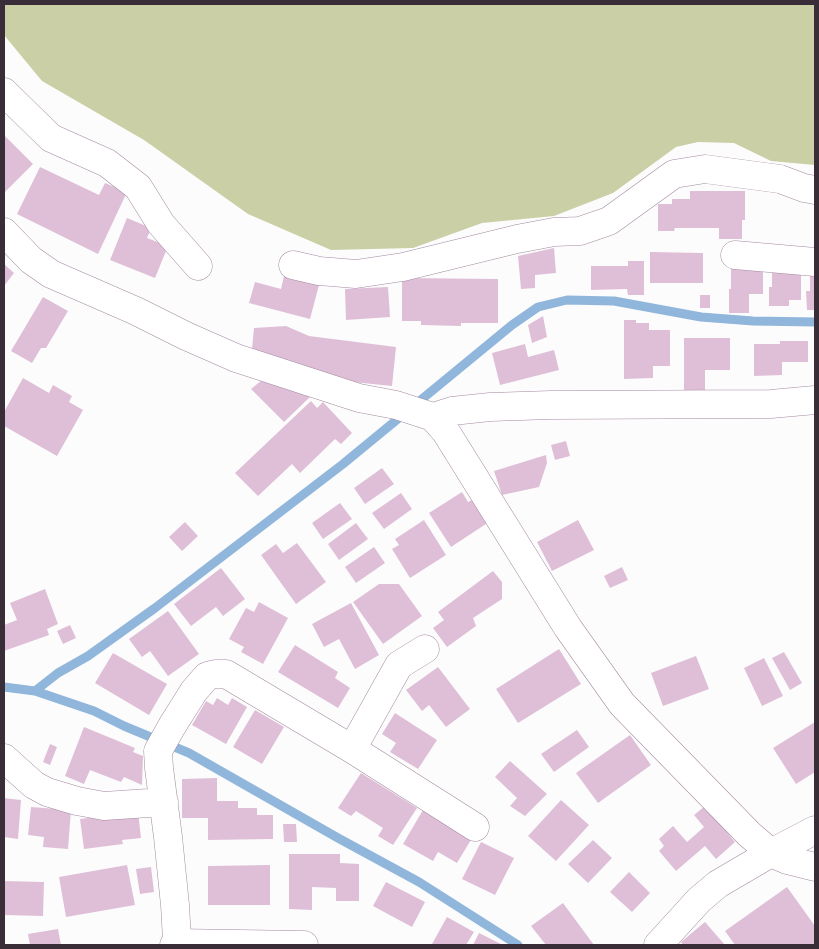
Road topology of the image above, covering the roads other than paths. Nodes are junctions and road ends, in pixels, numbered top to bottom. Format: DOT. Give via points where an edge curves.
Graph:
graph roads {
  1 [pos="4,92"];
  2 [pos="815,190"];
  3 [pos="4,232"];
  4 [pos="735,255"];
  5 [pos="815,262"];
  6 [pos="293,265"];
  7 [pos="198,266"];
  8 [pos="815,400"];
  9 [pos="433,416"];
  10 [pos="425,649"];
  11 [pos="352,749"];
  12 [pos="4,758"];
  13 [pos="164,802"];
  14 [pos="475,827"];
  15 [pos="815,830"];
  16 [pos="771,853"];
  17 [pos="815,867"];
  18 [pos="175,944"];
  19 [pos="304,945"];
  20 [pos="658,945"];
  1 -- 7 [label="street" via="51,138 107,163 138,187 161,224"];
  2 -- 6 [label="street" via="780,179 706,169 674,174 609,221 580,231 517,239 402,267 356,274"];
  3 -- 9 [label="street" via="31,260 52,274 236,358 358,398"];
  4 -- 5 [label="street"];
  8 -- 9 [label="street" via="771,404 551,404 490,407"];
  9 -- 16 [label="street" via="568,628 622,704"];
  10 -- 11 [label="street" via="399,665"];
  11 -- 13 [label="street" via="226,674 207,676 194,691 158,751"];
  11 -- 14 [label="street"];
  12 -- 13 [label="street" via="34,785 77,801 104,806"];
  13 -- 18 [label="street" via="175,905"];
  15 -- 16 [label="street"];
  16 -- 17 [label="street"];
  16 -- 20 [label="street" via="718,884"];
  18 -- 19 [label="street"];
}
